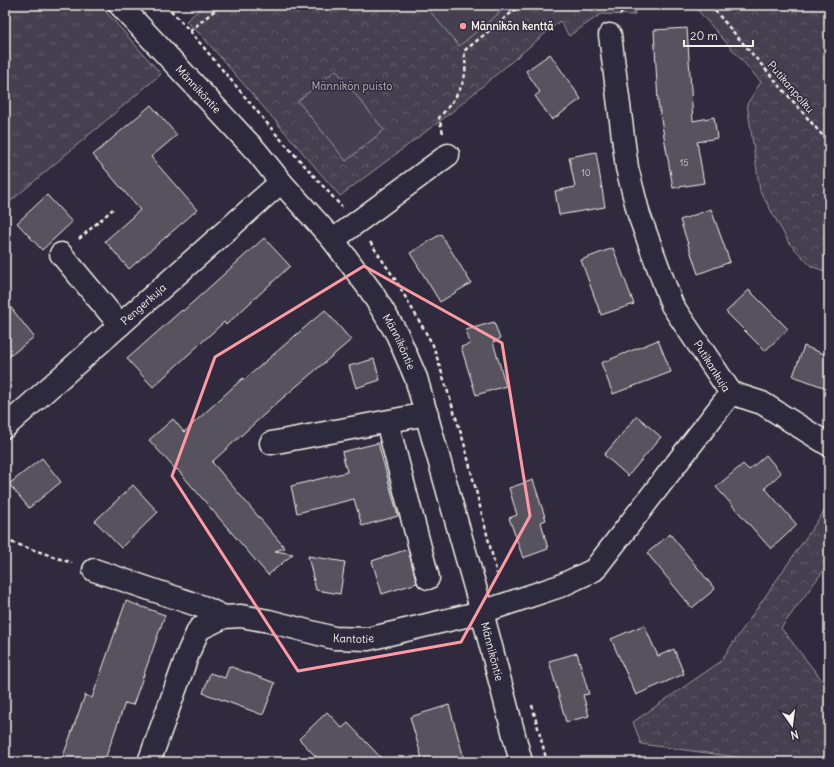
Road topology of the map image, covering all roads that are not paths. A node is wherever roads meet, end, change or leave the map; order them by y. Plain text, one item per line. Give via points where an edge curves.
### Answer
1 (120, 5) edge
2 (610, 35) dead end
3 (448, 155) road end
4 (282, 182) junction
5 (333, 240) junction
6 (61, 254) road end
7 (120, 325) junction
8 (731, 393) junction
9 (427, 414) junction
10 (387, 422) junction
11 (5, 427) edge
12 (271, 443) dead end
13 (829, 445) edge
14 (94, 570) road end
15 (428, 578) dead end
16 (482, 612) junction
17 (224, 617) junction
18 (149, 762) edge
19 (521, 762) edge

1 - 4 street, Männiköntie
2 - 8 street, Putikankuja via 627,168 639,215 672,306
3 - 5 street
4 - 5 street, Männiköntie
4 - 7 street, Pengerkuja
5 - 9 street, Männiköntie via 371,291 397,334 416,378
6 - 7 street
7 - 11 street, Pengerkuja
8 - 13 street via 762,403
8 - 16 street, Putikankuja via 594,570 560,586
9 - 10 street
9 - 16 street, Männiköntie
10 - 12 street
10 - 15 street
14 - 17 street, Kantotie via 203,607
16 - 17 street, Kantotie via 368,639 334,638 269,621 241,616
16 - 19 street, Männiköntie
17 - 18 street, Kantotie via 199,629

